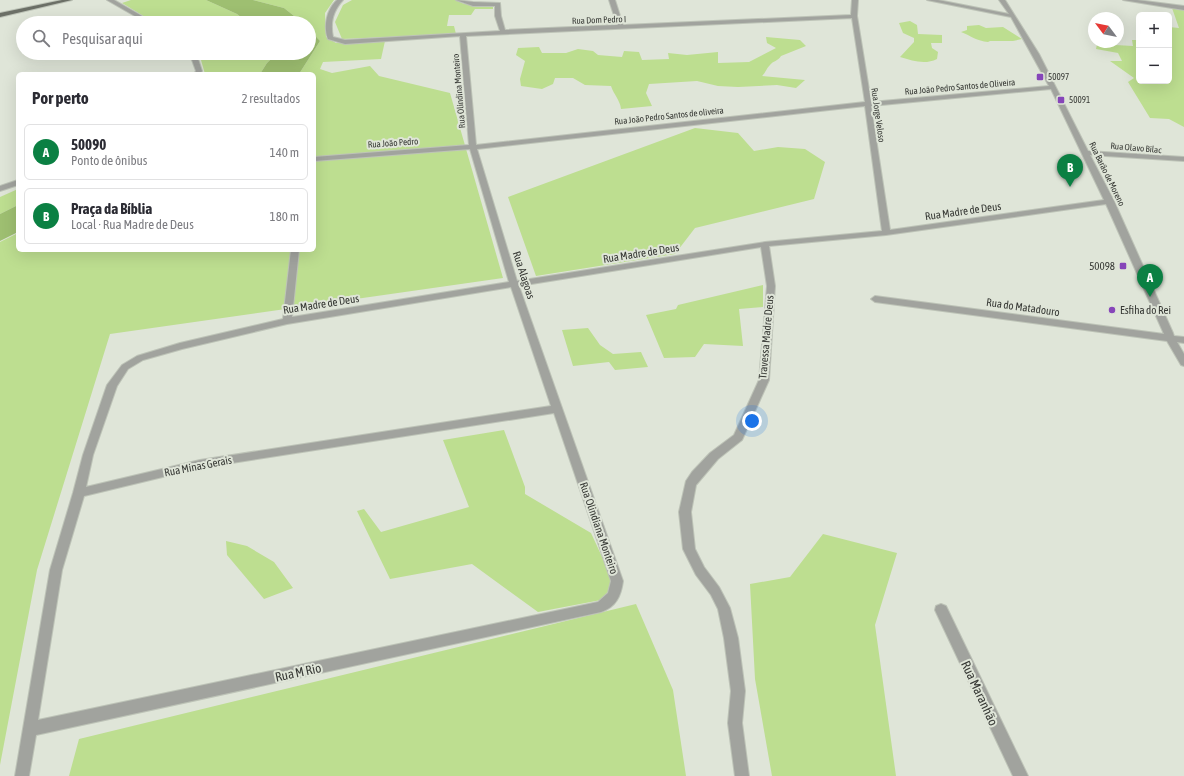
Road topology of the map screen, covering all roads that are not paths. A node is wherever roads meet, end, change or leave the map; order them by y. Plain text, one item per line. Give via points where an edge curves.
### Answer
1 (69, 0) edge
2 (110, 0) edge
3 (340, 0) edge
4 (459, 0) edge
5 (612, 0) edge
6 (855, 0) edge
7 (930, 0) edge
8 (974, 0) edge
9 (1002, 0) edge
10 (1126, 0) edge
11 (1184, 8) edge
12 (980, 10) junction
13 (0, 15) edge
14 (139, 16) edge
15 (854, 16) junction
16 (1013, 16) junction
17 (621, 28) junction
18 (503, 32) junction
19 (463, 34) junction
20 (195, 60) edge
21 (198, 72) edge
22 (1053, 87) junction
23 (868, 104) junction
24 (473, 147) junction
25 (1086, 153) junction
26 (316, 159) edge
27 (1184, 159) edge
28 (16, 183) edge
29 (0, 189) edge
30 (1110, 201) junction
31 (886, 232) junction
32 (765, 244) junction
33 (295, 252) edge
34 (514, 284) junction
35 (875, 299) dead end
36 (287, 321) junction
37 (1169, 337) junction
38 (1184, 340) edge
39 (1184, 363) edge
40 (558, 409) junction
41 (79, 493) junction
42 (941, 610) dead end
43 (565, 614) joint
44 (30, 729) junction
45 (22, 776) edge
46 (742, 776) edge
47 (1021, 776) edge

1 - 13 main road
2 - 14 street
3 - 19 street, Rua Dom Pedro I via 333,7 328,30 330,38 345,42
4 - 18 street via 473,4 498,4 498,16
5 - 17 street
6 - 15 street, Rua Jorge Veloso
7 - 12 street
8 - 12 street
9 - 16 street, Rua Barão de Moreno
10 - 11 street
12 - 16 street
15 - 17 street, Rua Dom Pedro I
15 - 23 street, Rua Jorge Veloso
16 - 22 street, Rua Barão de Moreno
17 - 18 street, Rua Dom Pedro I
18 - 19 street, Rua Dom Pedro I
19 - 24 street, Rua Olindina Monteiro
20 - 21 street
22 - 23 street, Rua João Pedro Santos de Oliveira
22 - 25 street, Rua Barão de Moreno
23 - 24 street, Rua João Pedro Santos de oliveira
23 - 31 street, Rua Jorge Veloso
24 - 26 street, Rua João Pedro
24 - 34 street, Rua Alagoas
25 - 27 street, Rua Olavo Bilac
25 - 30 street, Rua Barão de Moreno
28 - 29 street
30 - 31 street, Rua Madre de Deus
30 - 37 street, Rua Barão de Moreno
31 - 32 street, Rua Madre de Deus
32 - 34 street, Rua Madre de Deus
32 - 46 street, Travessa Madre Deus via 771,286 764,380 738,436 714,456 690,484 685,512 689,549 724,608 731,638 738,691 735,723
33 - 36 street
34 - 36 street, Rua Madre de Deus
34 - 40 street, Rua Alagoas
35 - 37 street, Rua do Matadouro
36 - 41 street, Rua Madre de Deus via 180,346 140,358 125,367 112,385 88,455
37 - 38 street, Rua do Matadouro
37 - 39 street, Rua Barão de Moreno
40 - 41 street, Rua Minas Gerais via 200,464
40 - 43 street, Rua Olindiana Monteiro via 617,581 616,594 601,607
41 - 44 street via 56,570
42 - 47 street, Rua Maranhão
43 - 44 street, Rua M Rio
44 - 45 street

